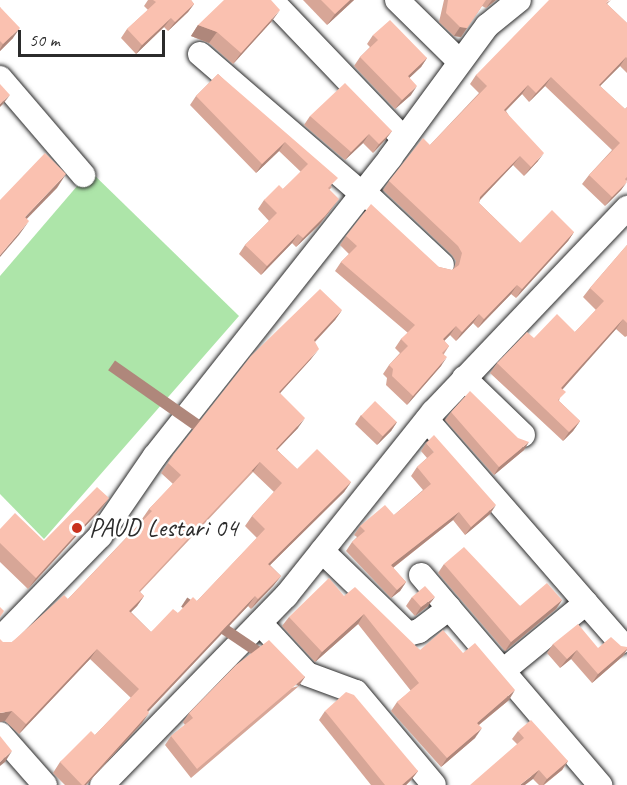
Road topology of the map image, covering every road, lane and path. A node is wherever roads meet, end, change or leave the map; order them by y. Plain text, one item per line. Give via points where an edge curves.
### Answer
1 (271, 0) edge
2 (397, 0) edge
3 (518, 0) edge
4 (200, 54) dead end
5 (460, 62) junction
6 (0, 78) edge
7 (404, 139) junction
8 (83, 175) dead end
9 (362, 192) junction
10 (627, 207) edge
11 (442, 265) edge
12 (464, 378) junction
13 (427, 420) junction
14 (523, 435) dead end
15 (322, 551) junction
16 (421, 575) dead end
17 (586, 603) junction
18 (449, 608) junction
19 (260, 623) junction
20 (0, 639) edge
21 (620, 642) edge
22 (503, 671) junction
23 (0, 734) edge
24 (45, 785) edge
25 (102, 785) edge
26 (434, 785) edge
27 (600, 785) edge

1 - 7 street
2 - 5 street
3 - 5 street via 487,26
4 - 9 street
5 - 7 street
6 - 8 street
7 - 9 street
9 - 11 street
9 - 20 street via 156,456 100,536
10 - 12 street
12 - 13 street
12 - 14 street
13 - 15 street
13 - 17 street
15 - 18 street via 408,634 416,633
15 - 19 street
16 - 18 street
17 - 21 street
17 - 22 street
18 - 22 street
19 - 25 street
19 - 26 street via 307,674 356,692
22 - 27 street
23 - 24 street

